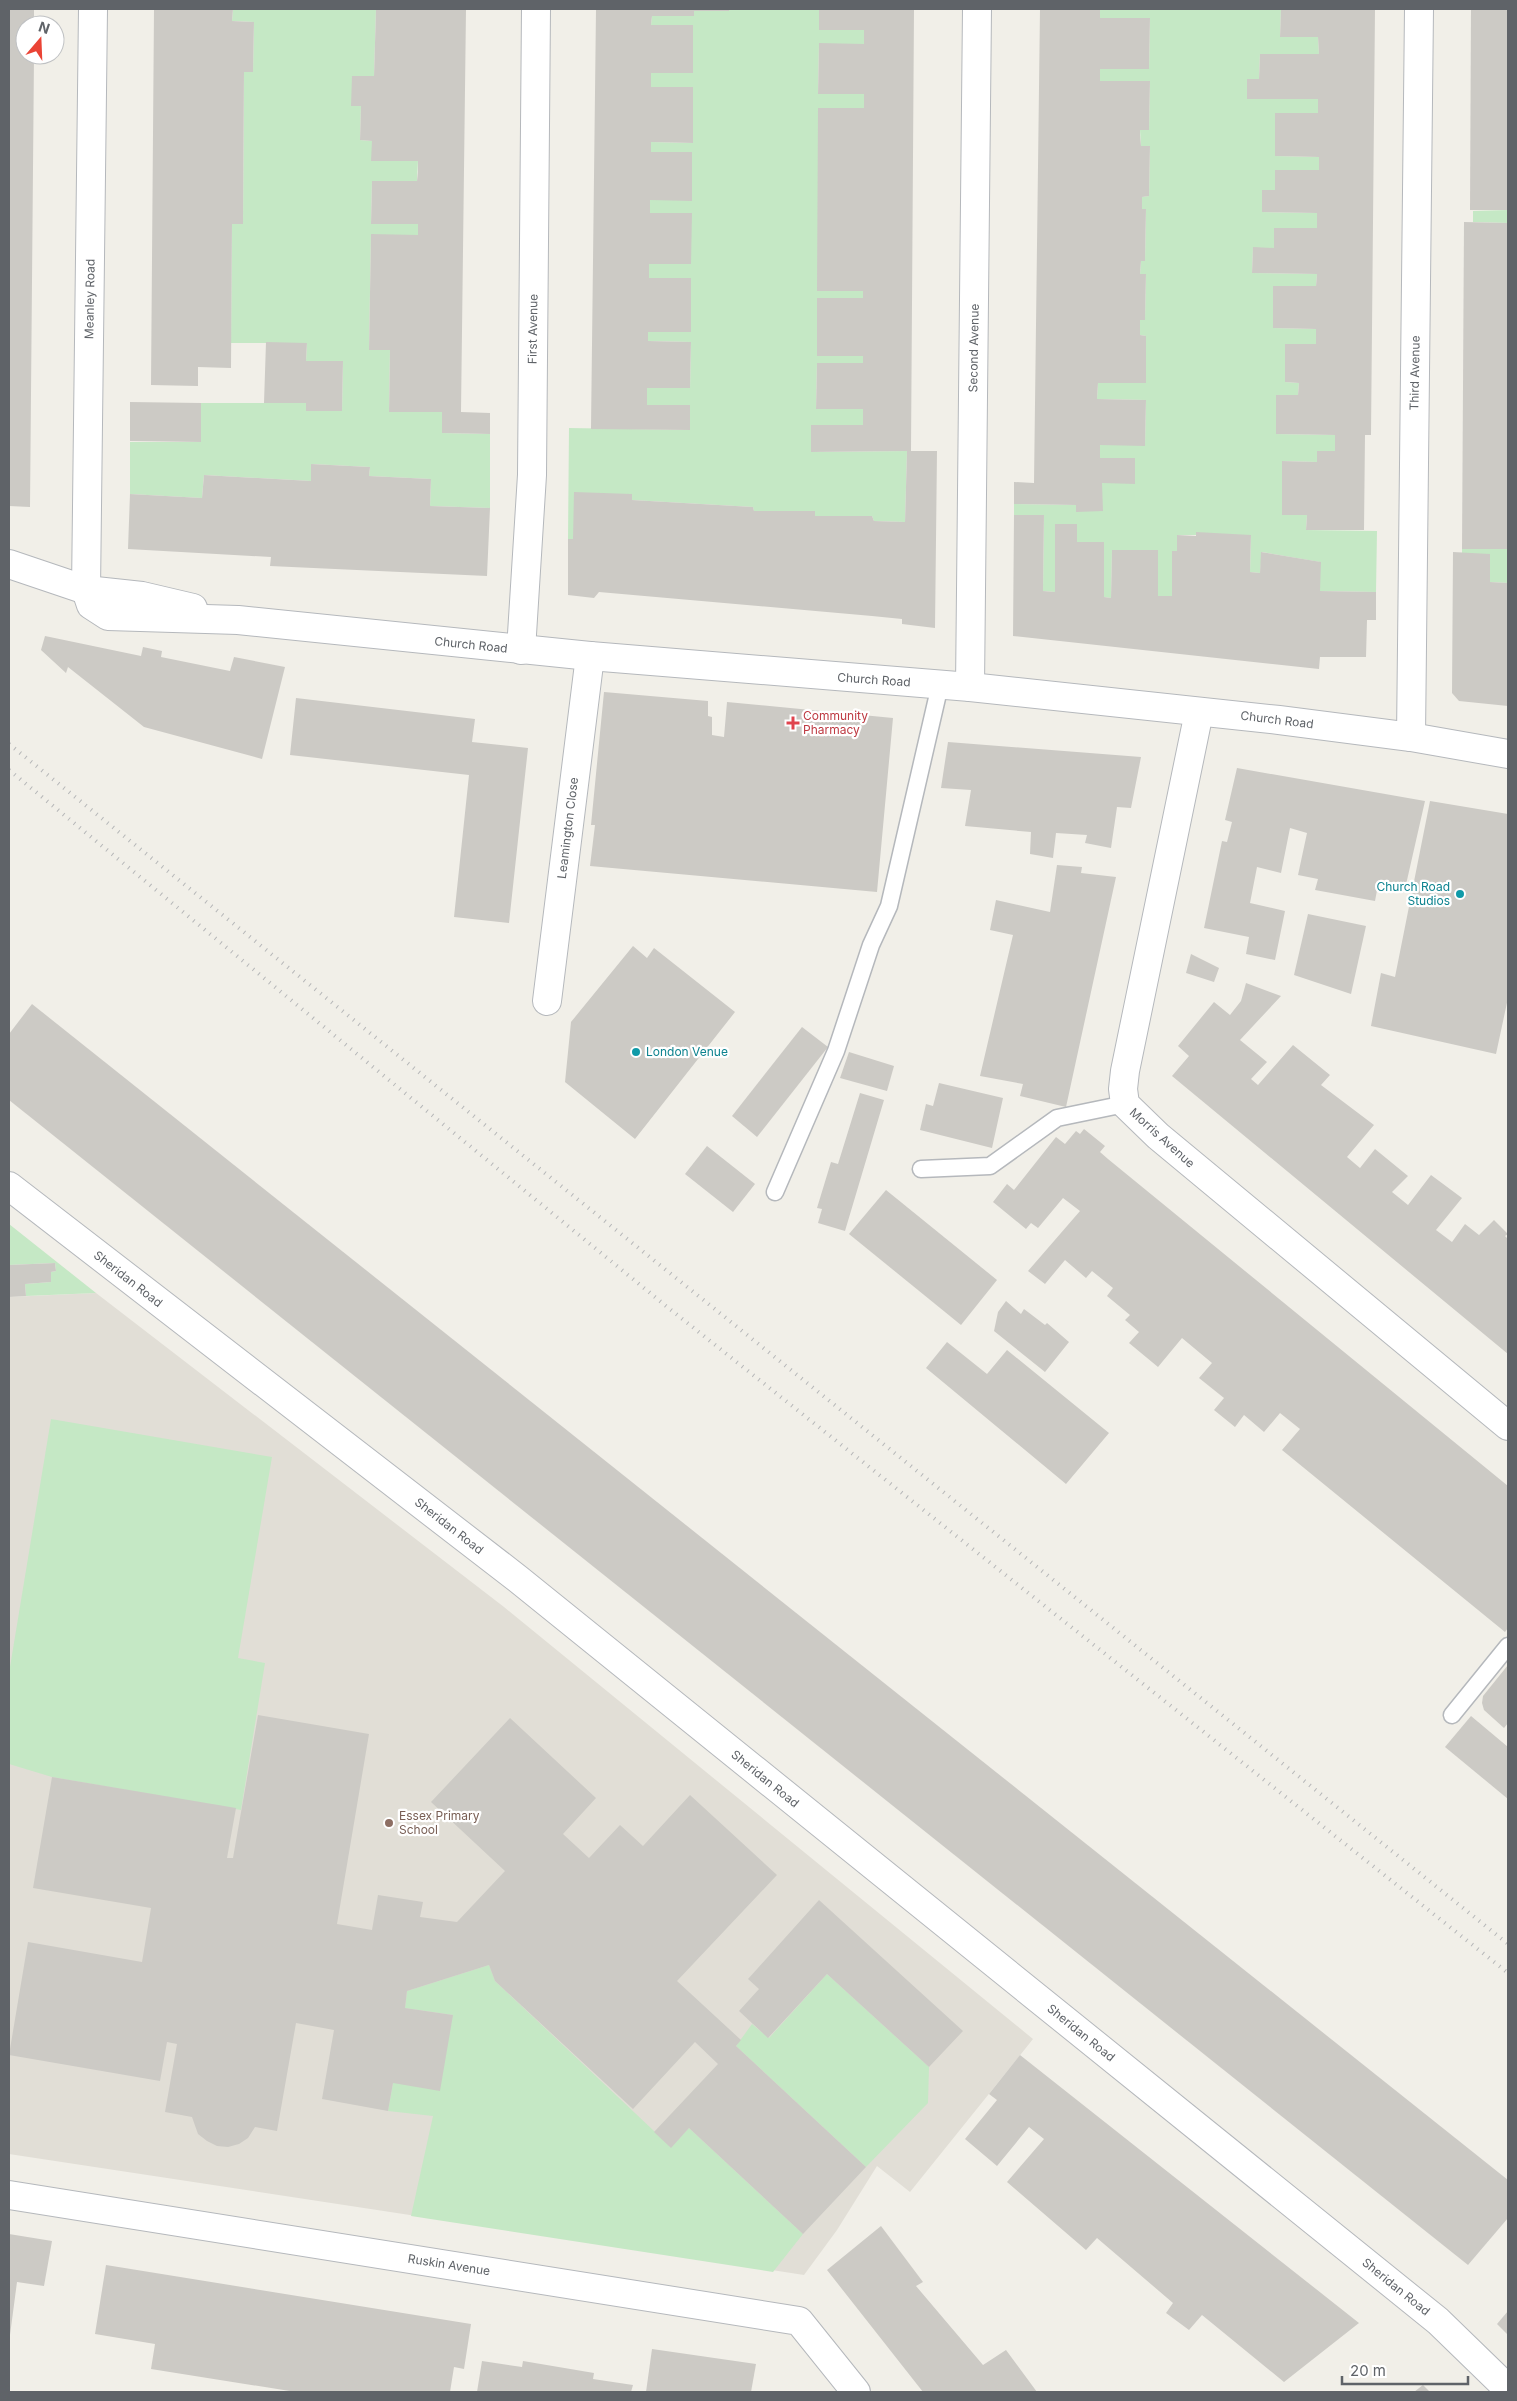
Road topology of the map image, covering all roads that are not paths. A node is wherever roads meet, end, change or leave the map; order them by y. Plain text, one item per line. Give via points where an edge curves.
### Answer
1 (93, 9) edge
2 (536, 9) edge
3 (978, 9) edge
4 (1419, 9) edge
5 (9, 564) edge
6 (86, 590) junction
7 (521, 650) junction
8 (590, 656) junction
9 (940, 685) junction
10 (970, 687) junction
11 (1200, 712) junction
12 (1411, 737) junction
13 (1508, 754) edge
14 (547, 1000) dead end
15 (1125, 1104) junction
16 (921, 1169) dead end
17 (9, 1186) edge
18 (775, 1192) dead end
19 (1508, 1426) edge
20 (1508, 1646) edge
21 (1452, 1715) dead end
22 (9, 2195) edge
23 (1508, 2389) edge
24 (856, 2392) edge

1 - 6 street, Meanley Road
2 - 7 street, First Avenue via 532,475
3 - 10 street, Second Avenue
4 - 12 street, Third Avenue
5 - 6 street, Church Road
6 - 7 street, Church Road via 142,596 238,620
7 - 8 street, Church Road
8 - 9 street, Church Road
8 - 14 street, Leamington Close
9 - 10 street, Church Road
9 - 18 lane via 889,906 871,945 836,1051
10 - 11 street, Church Road
11 - 12 street, Church Road
11 - 15 street, Morris Avenue via 1125,1071
12 - 13 street, Church Road
15 - 16 lane via 1057,1118 990,1166
15 - 19 street, Morris Avenue via 1158,1136
17 - 23 street, Sheridan Road via 525,1585 1430,2315
20 - 21 lane
22 - 24 street, Ruskin Avenue via 799,2321

